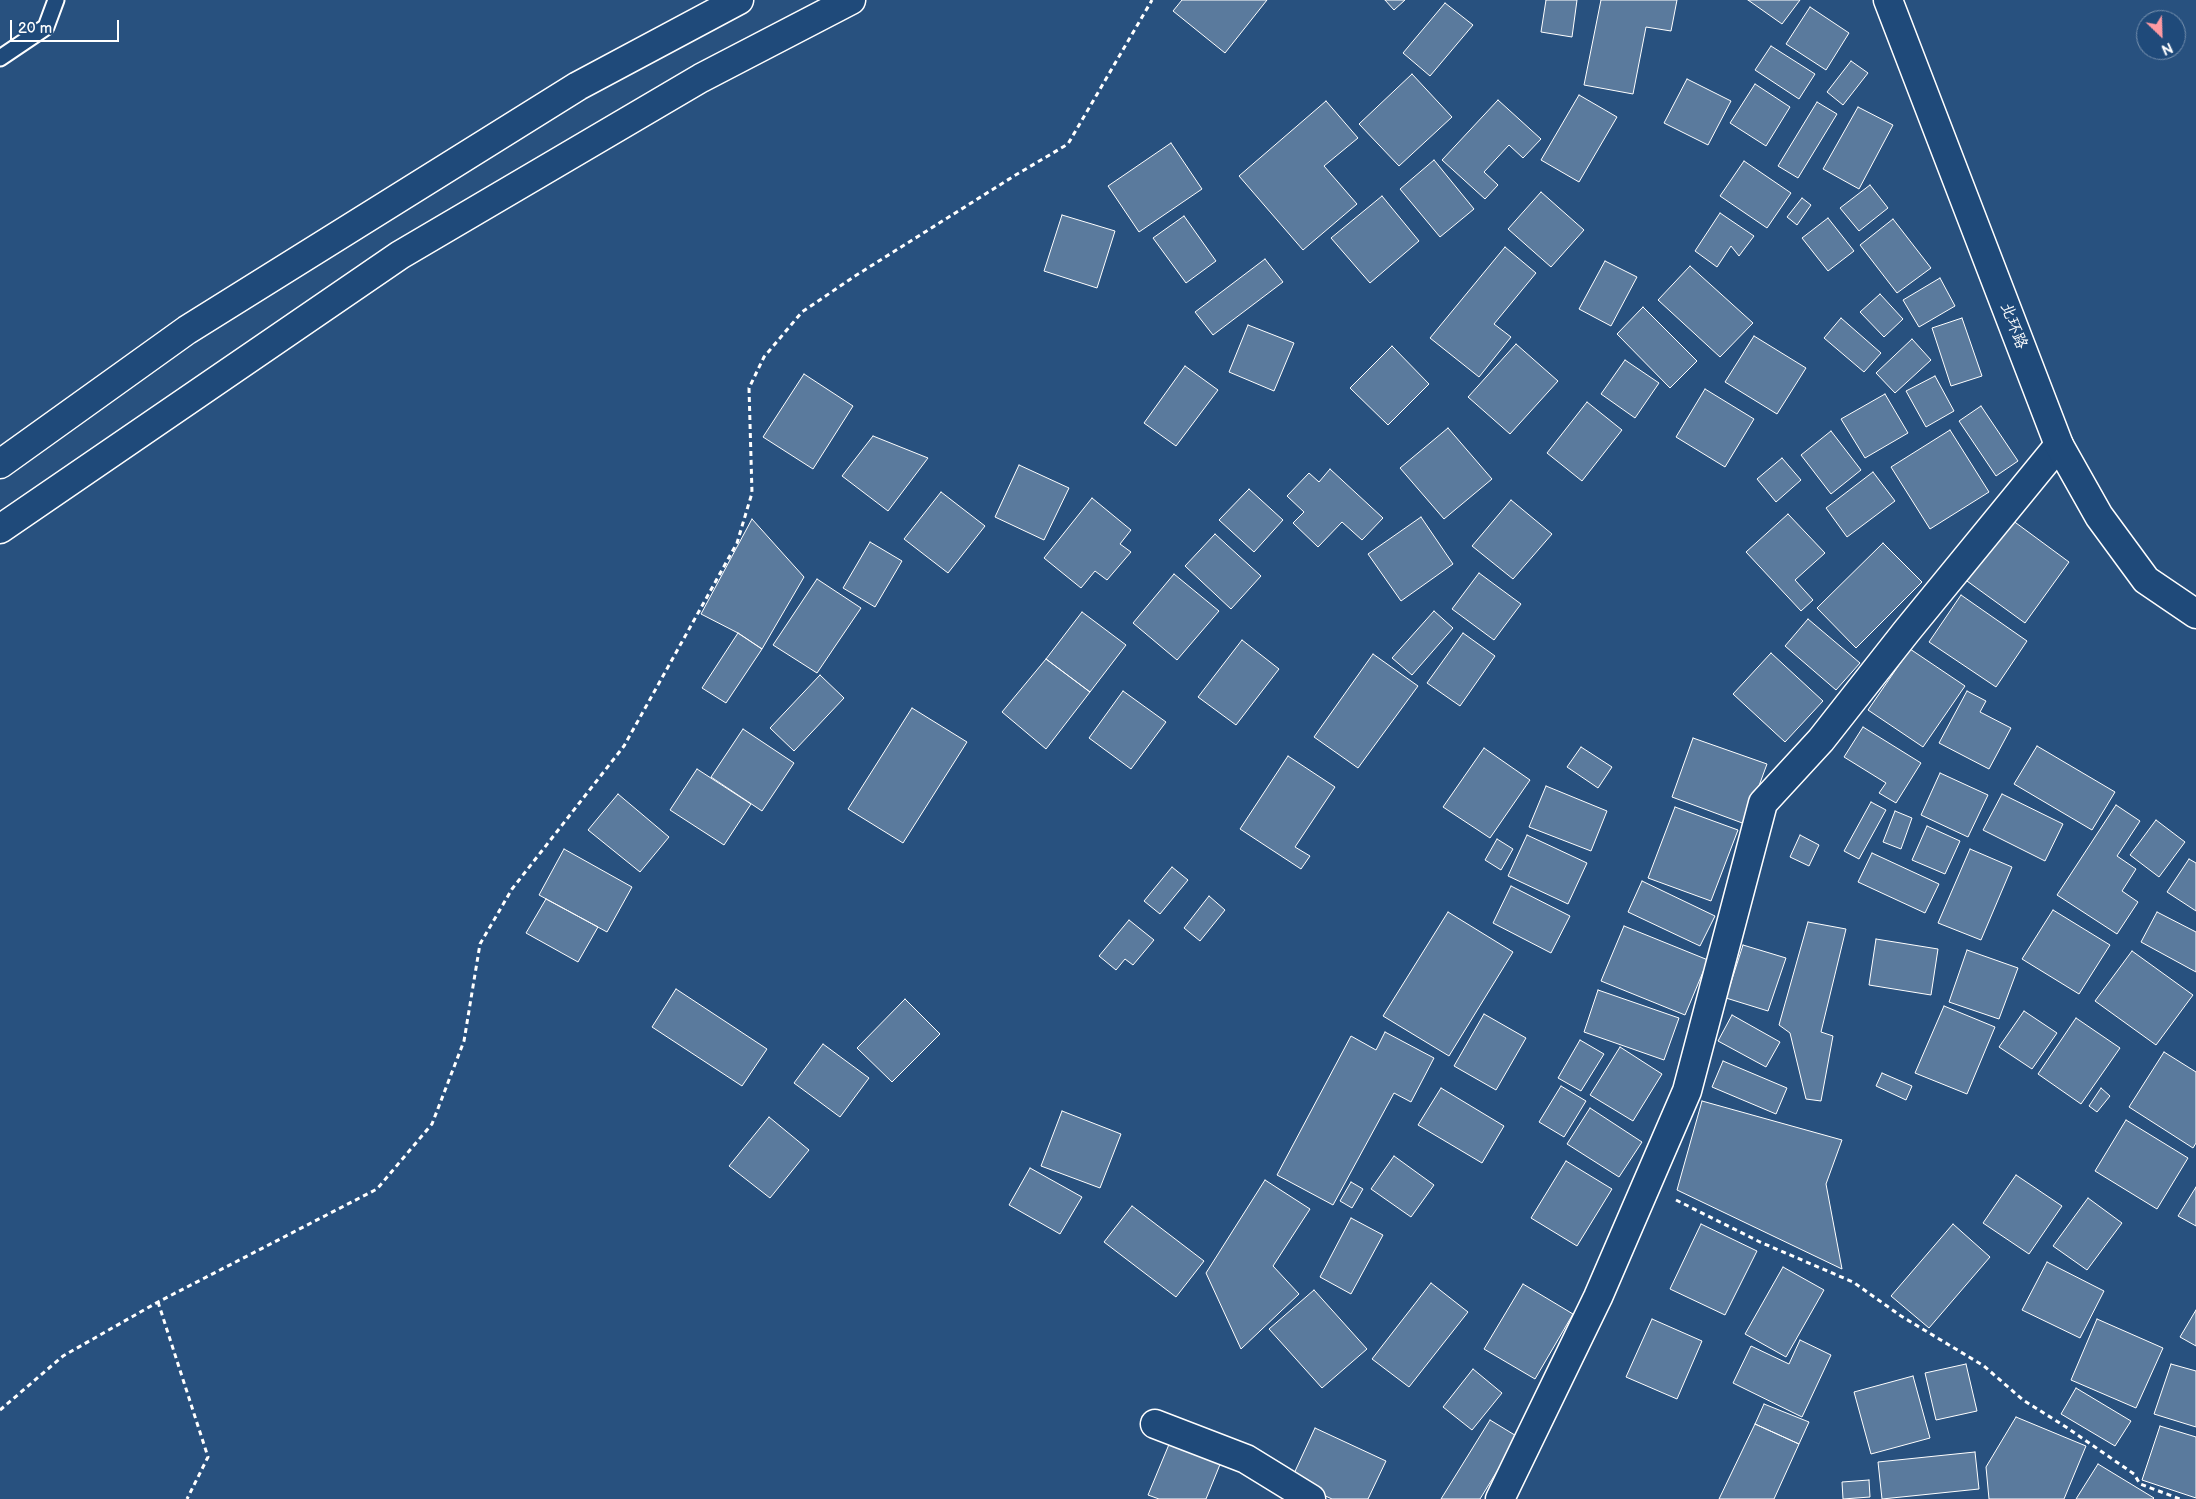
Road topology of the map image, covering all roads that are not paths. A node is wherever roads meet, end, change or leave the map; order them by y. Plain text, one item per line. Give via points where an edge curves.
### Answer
1 (56, 0) edge
2 (739, 0) edge
3 (851, 0) edge
4 (1888, 0) edge
5 (0, 58) edge
6 (2059, 445) junction
7 (0, 464) edge
8 (0, 530) edge
9 (2196, 614) edge
10 (1155, 1424) dead end
11 (1310, 1499) edge
12 (1500, 1499) edge

1 - 5 lane via 46,27
2 - 7 main road via 578,86 195,325
3 - 8 main road via 701,78 400,255
4 - 6 main road, 北环路
6 - 9 main road, 北环路 via 2099,516 2146,580
6 - 12 main road via 1822,740 1763,803 1687,1091 1598,1297
10 - 11 main road via 1246,1459

